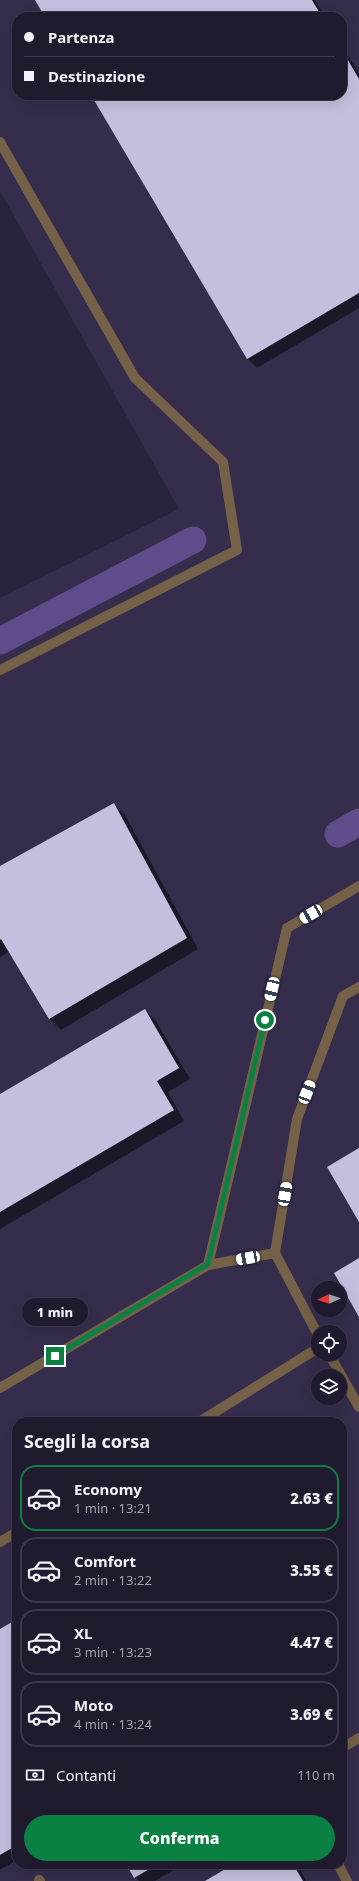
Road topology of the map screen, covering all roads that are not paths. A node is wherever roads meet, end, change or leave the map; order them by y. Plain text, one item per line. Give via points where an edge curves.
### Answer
1 (0, 142) edge
2 (0, 670) edge
3 (359, 886) edge
4 (359, 987) edge
5 (275, 1253) junction
6 (208, 1264) junction
7 (313, 1325) edge
8 (311, 1352) edge
9 (333, 1361) edge
10 (0, 1388) edge
11 (359, 1407) edge
12 (207, 1417) edge
13 (12, 1535) edge
14 (0, 1542) edge
15 (359, 1738) edge
16 (347, 1745) edge
17 (341, 1869) edge
18 (347, 1881) edge

1 - 2 street via 135,378 223,462 237,550
3 - 6 street via 287,928
4 - 5 street via 343,996 297,1119
5 - 6 street
5 - 7 street
6 - 10 street
8 - 12 street
9 - 11 street
13 - 14 street
15 - 16 street
17 - 18 street

